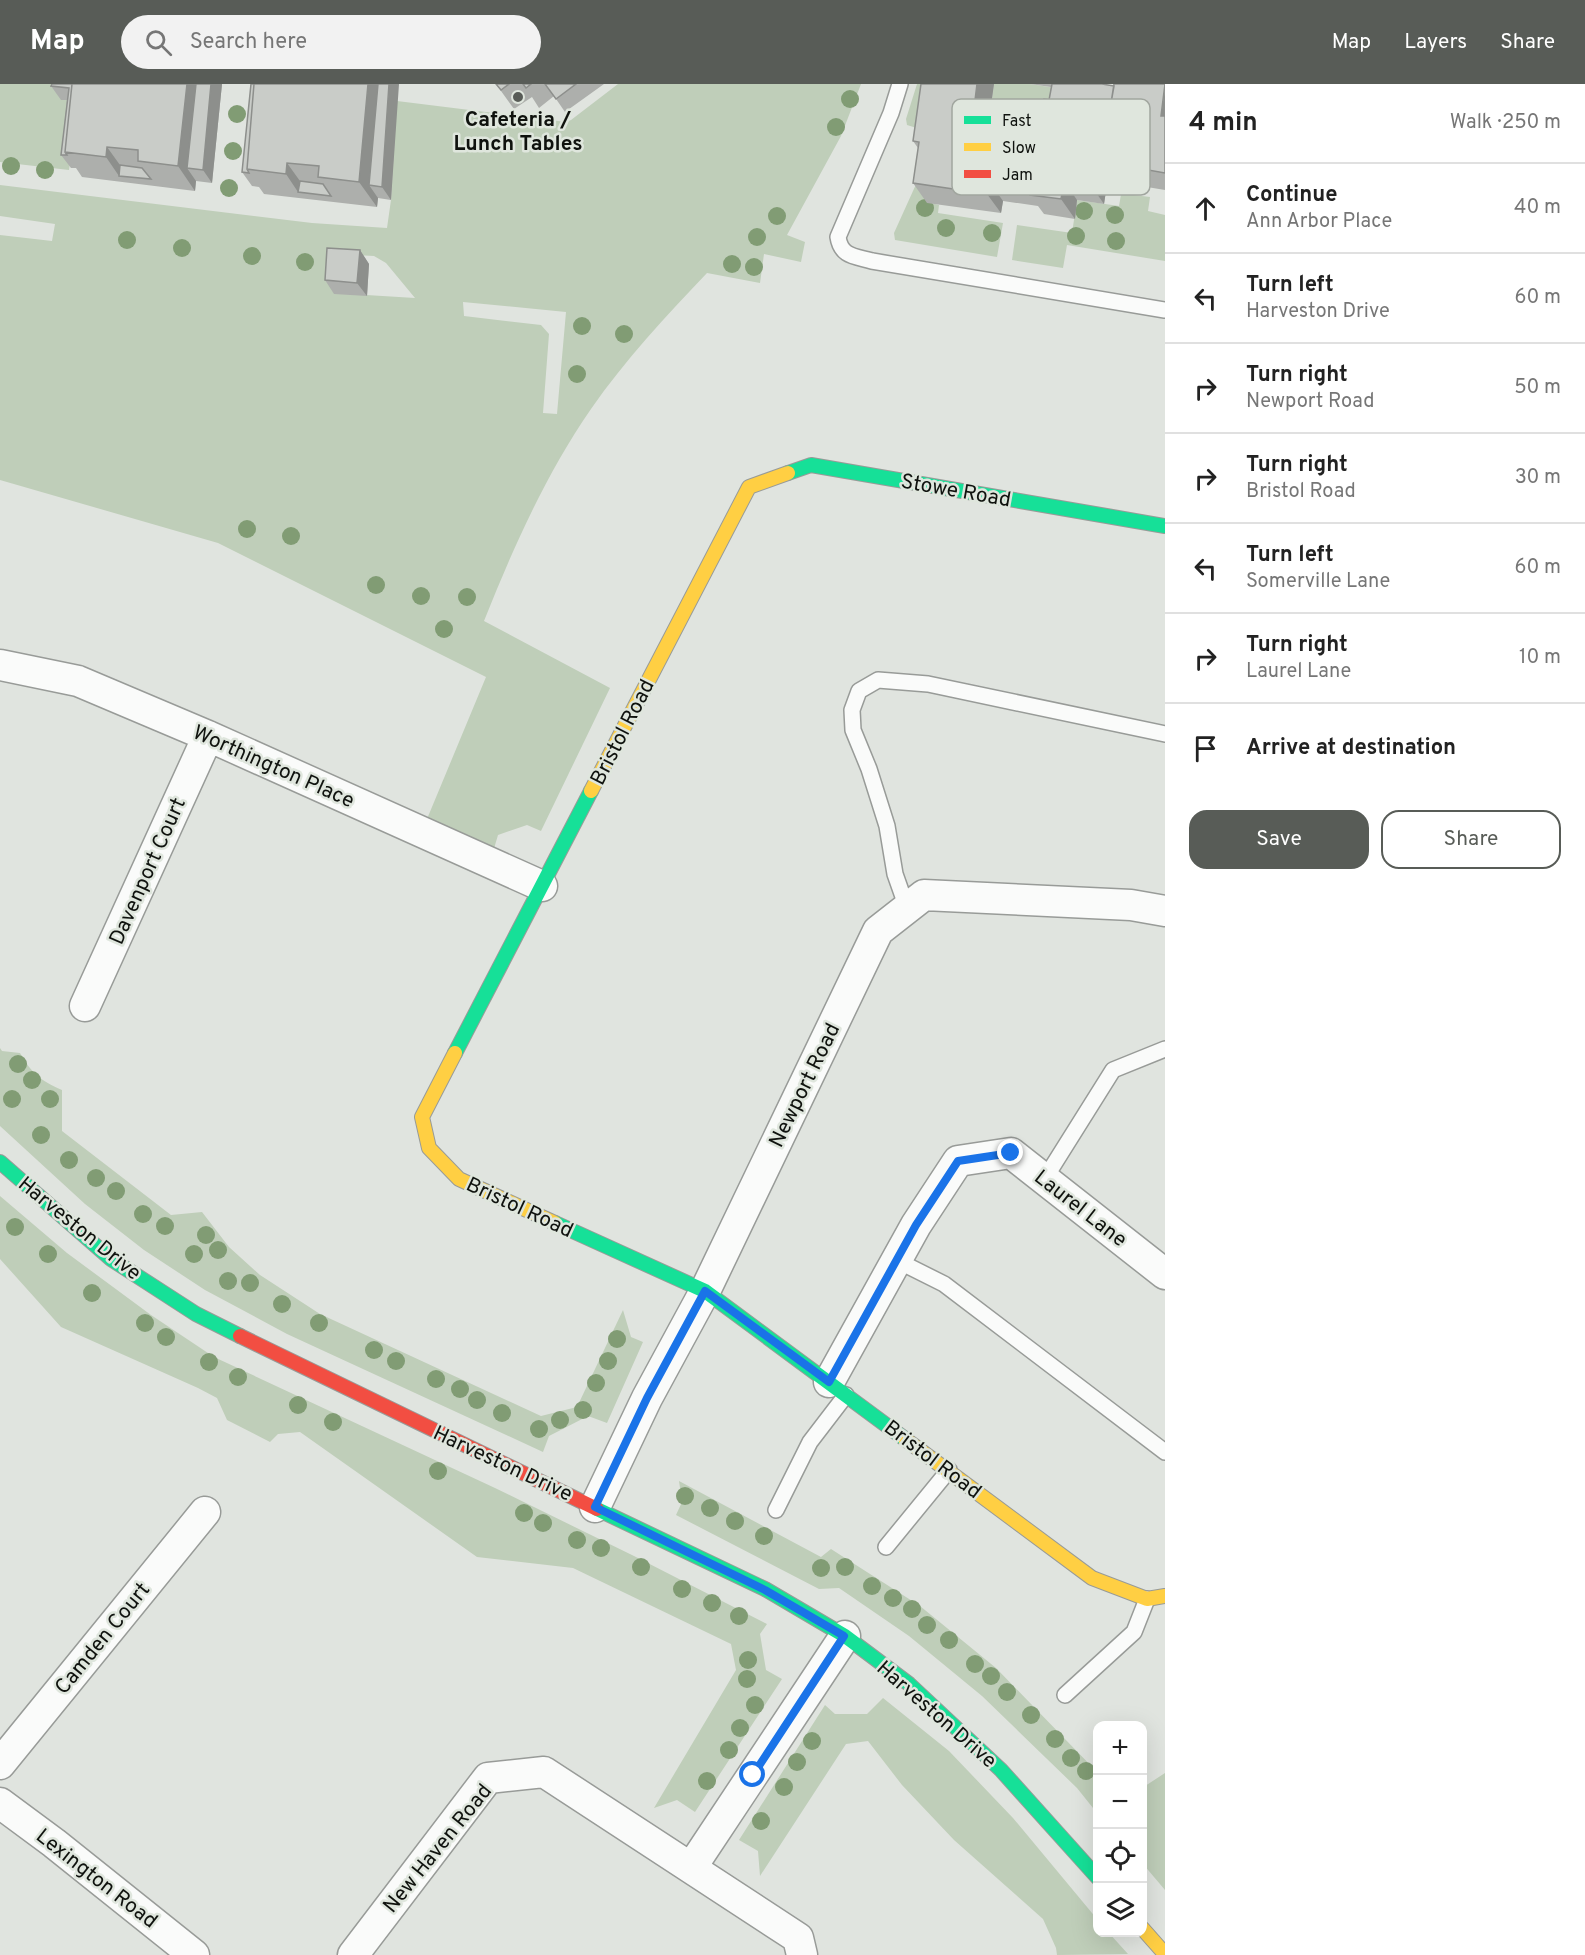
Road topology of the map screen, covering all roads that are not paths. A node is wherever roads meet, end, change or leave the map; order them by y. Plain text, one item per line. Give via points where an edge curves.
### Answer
1 (900, 84) edge
2 (1165, 310) edge
3 (749, 487) joint
4 (1165, 526) edge
5 (0, 665) edge
6 (1165, 734) edge
7 (208, 736) junction
8 (542, 886) junction
9 (907, 908) junction
10 (1165, 911) edge
11 (85, 1006) dead end
12 (1165, 1049) edge
13 (0, 1162) edge
14 (1044, 1180) junction
15 (896, 1260) junction
16 (1165, 1274) edge
17 (705, 1291) junction
18 (837, 1389) junction
19 (1165, 1452) edge
20 (949, 1470) junction
21 (595, 1507) junction
22 (776, 1510) dead end
23 (205, 1512) dead end
24 (886, 1547) dead end
25 (1165, 1596) edge
26 (1147, 1599) junction
27 (844, 1636) junction
28 (1065, 1695) dead end
29 (0, 1764) edge
30 (0, 1803) edge
31 (691, 1868) junction
32 (1093, 1872) edge
33 (1147, 1933) edge
34 (1165, 1954) edge
35 (194, 1955) edge
36 (353, 1955) edge
37 (802, 1955) edge

1 - 2 lane via 838,237 839,246 847,254
3 - 4 street, Stowe Road via 811,465
3 - 8 street, Bristol Road
5 - 7 street, Worthington Place via 78,681
6 - 9 lane via 928,684 878,680 859,691 852,710 853,730 887,826 895,874
7 - 8 street, Worthington Place
7 - 11 street, Davenport Court
8 - 17 street, Bristol Road via 422,1117 429,1148 459,1179
9 - 10 street, Newport Road via 924,895 1131,905
9 - 17 street, Newport Road via 878,931
12 - 14 lane via 1113,1070
13 - 21 street, Harveston Drive via 111,1259 196,1314
14 - 15 street, Laurel Lane via 1011,1153 958,1161
14 - 16 street, Laurel Lane
15 - 18 street
15 - 19 lane via 944,1284
17 - 18 street, Bristol Road
17 - 21 street, Newport Road via 647,1398
18 - 20 street, Bristol Road
18 - 22 lane
20 - 24 lane
20 - 26 street, Bristol Road via 1092,1578
21 - 27 street, Harveston Drive via 765,1590
23 - 29 street, Camden Court
25 - 26 street
26 - 28 lane via 1134,1632
27 - 31 street
27 - 32 street, Harveston Drive via 909,1684 1001,1770
30 - 35 street, Lexington Road
31 - 36 street, New Haven Road via 544,1772 488,1778
31 - 37 street, New Haven Road via 798,1938
33 - 34 street

